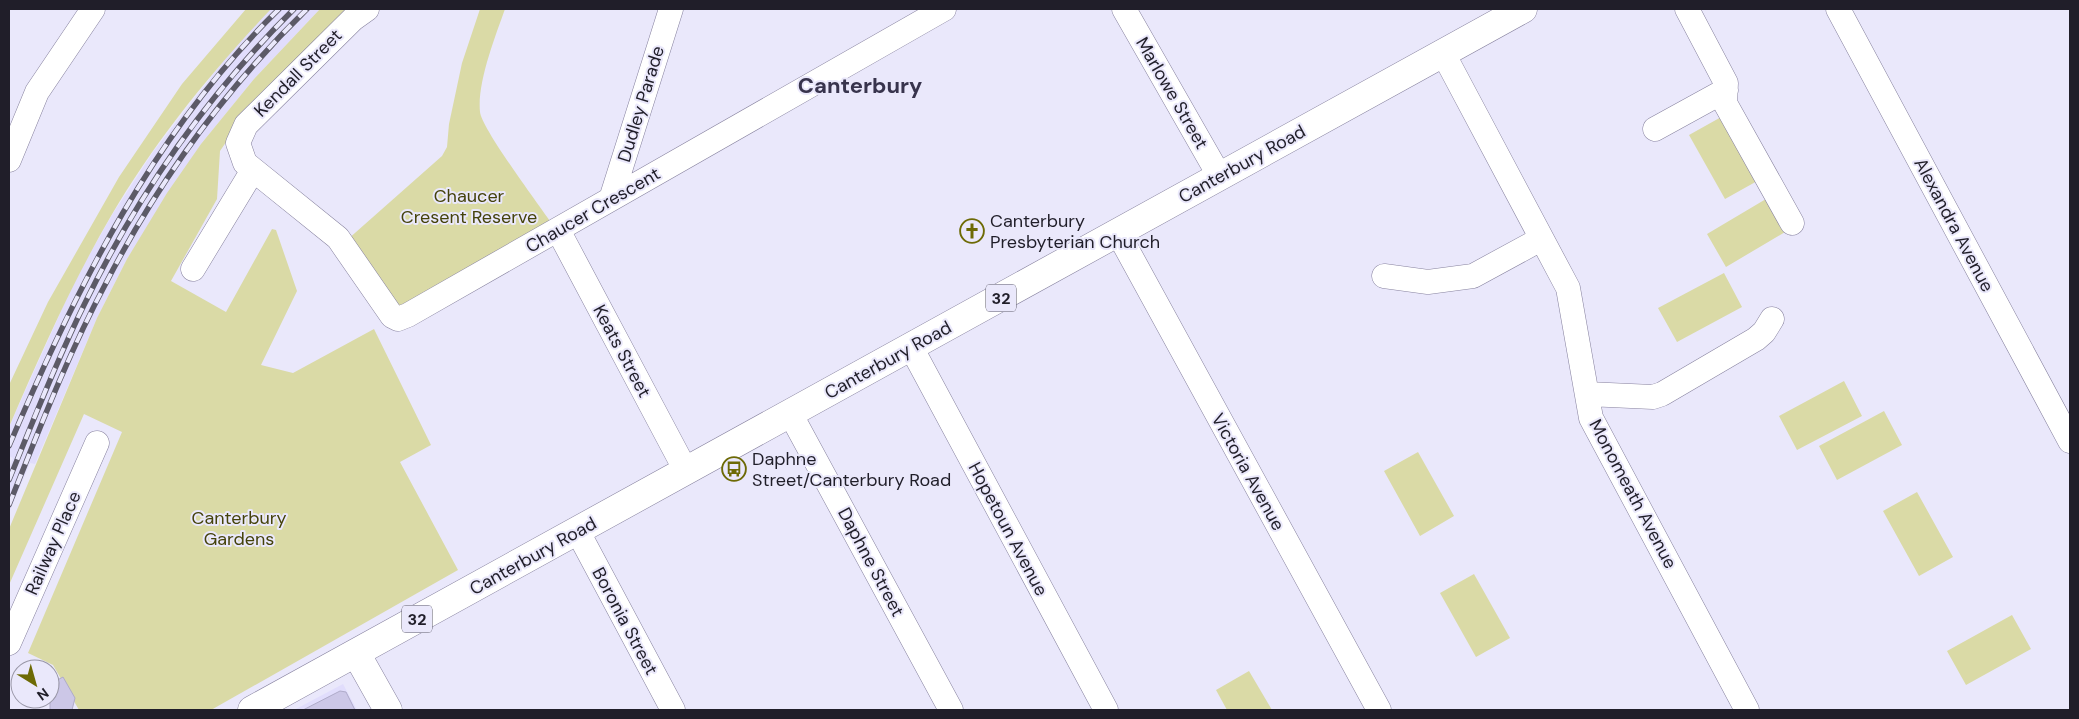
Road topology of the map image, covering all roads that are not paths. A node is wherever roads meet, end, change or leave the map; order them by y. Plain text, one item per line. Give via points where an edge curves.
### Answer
1 (93, 9) edge
2 (367, 9) edge
3 (671, 9) edge
4 (944, 9) edge
5 (1124, 9) edge
6 (1522, 9) edge
7 (1688, 9) edge
8 (1838, 9) edge
9 (1443, 53) junction
10 (1726, 90) junction
11 (16, 118) edge
12 (1655, 129) dead end
13 (238, 143) joint
14 (9, 160) edge
15 (253, 170) junction
16 (1220, 177) junction
17 (611, 199) junction
18 (1792, 223) dead end
19 (558, 230) junction
20 (1118, 234) junction
21 (1541, 239) junction
22 (193, 269) dead end
23 (1384, 276) dead end
24 (1772, 319) dead end
25 (911, 347) junction
26 (1587, 394) junction
27 (790, 413) junction
28 (2070, 441) edge
29 (97, 443) dead end
30 (686, 471) junction
31 (578, 532) junction
32 (9, 643) edge
33 (356, 653) junction
34 (252, 710) edge
35 (388, 710) edge
36 (673, 710) edge
37 (951, 710) edge
38 (1106, 710) edge
39 (1379, 710) edge
40 (1747, 710) edge

1 - 11 street
2 - 13 street, Kendall Street via 353,18 246,125
3 - 17 street, Dudley Parade
4 - 17 street, Chaucer Crescent
5 - 16 street, Marlowe Street
6 - 9 main road, Canterbury Road / 32
7 - 10 street via 1726,83
8 - 28 street, Alexandra Avenue
9 - 16 main road, Canterbury Road / 32
9 - 21 street, Monomeath Avenue
10 - 12 street
10 - 18 street via 1725,103
11 - 14 street
13 - 15 street, Chaucer Crescent via 245,163
15 - 19 street, Chaucer Crescent via 338,238 392,316 398,318
15 - 22 street
16 - 20 main road, Canterbury Road / 32
17 - 19 street, Chaucer Crescent
19 - 30 street, Keats Street
20 - 25 main road, Canterbury Road / 32
20 - 39 street, Victoria Avenue
21 - 23 street via 1473,276 1428,282
21 - 26 street, Monomeath Avenue via 1568,288
24 - 26 street via 1764,332 1748,344 1662,394 1641,397
25 - 27 main road, Canterbury Road / 32
25 - 38 street, Hopetoun Avenue
26 - 40 street, Monomeath Avenue via 1591,418
27 - 30 main road, Canterbury Road / 32
27 - 37 street, Daphne Street
29 - 32 street, Railway Place
30 - 31 main road, Canterbury Road / 32
31 - 33 main road, Canterbury Road / 32
31 - 36 street, Boronia Street
33 - 34 main road, Canterbury Road / 32
33 - 35 main road

